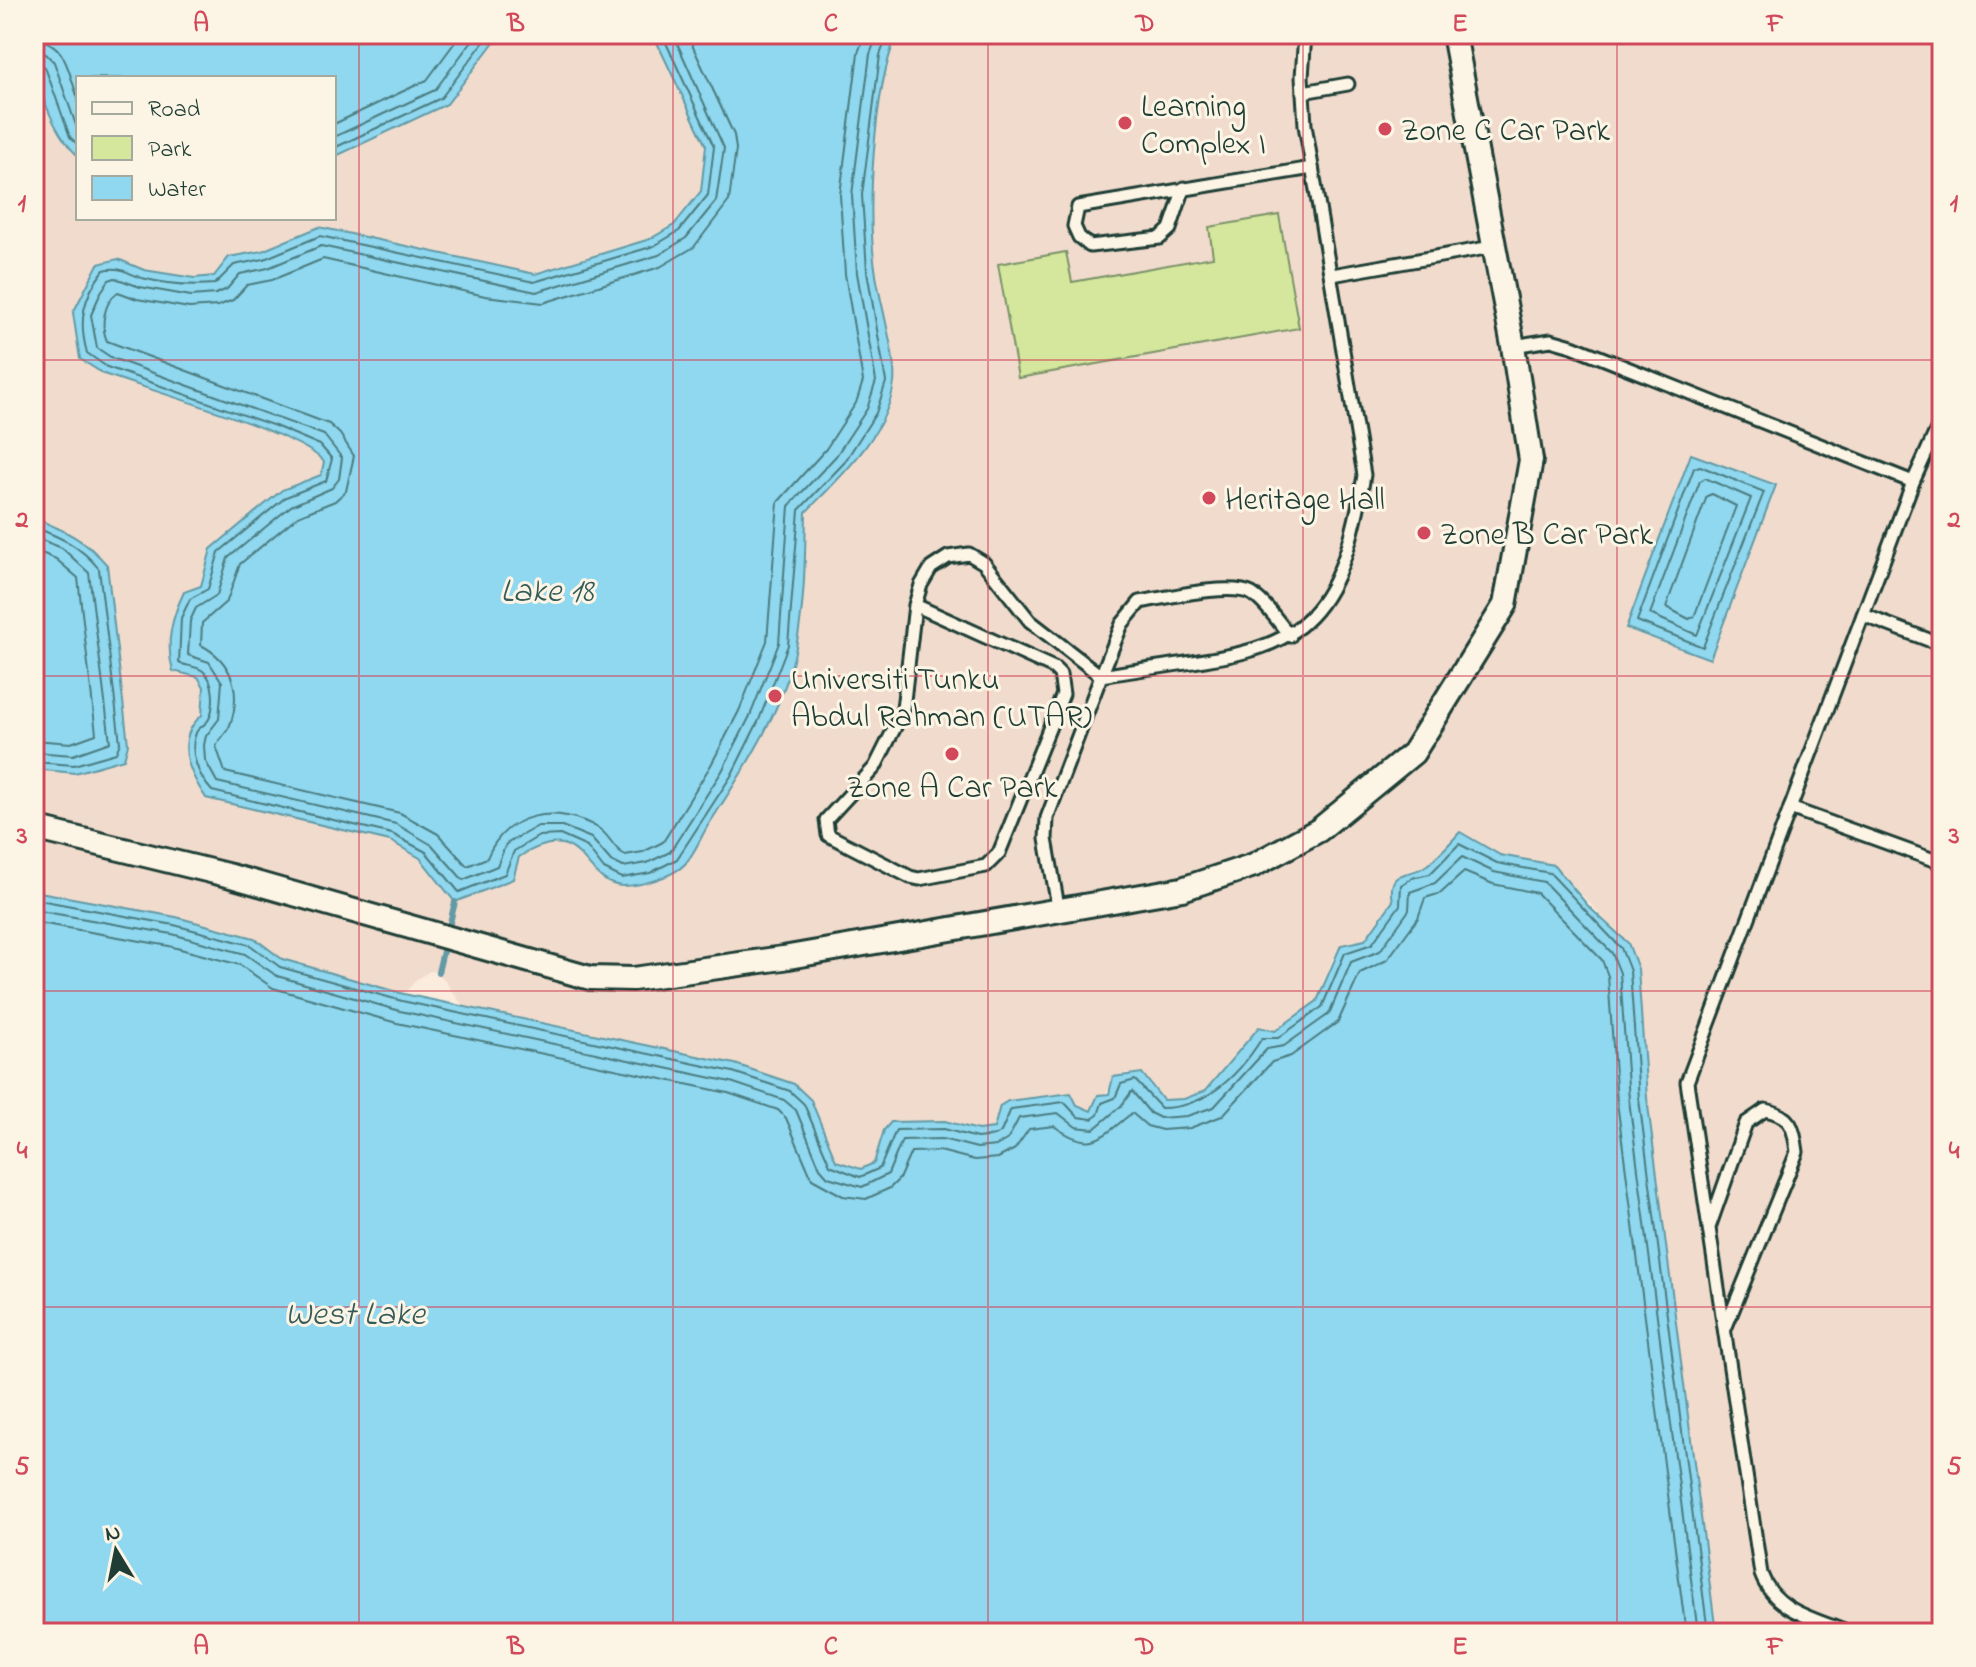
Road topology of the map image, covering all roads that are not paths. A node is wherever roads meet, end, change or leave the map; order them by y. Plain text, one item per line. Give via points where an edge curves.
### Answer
1 (1305, 34) edge
2 (1454, 34) edge
3 (1348, 84) dead end
4 (1303, 92) junction
5 (1312, 168) junction
6 (1184, 188) junction
7 (1492, 247) junction
8 (1332, 275) junction
9 (1513, 346) junction
10 (1942, 418) edge
11 (1913, 482) junction
12 (915, 605) junction
13 (1863, 615) junction
14 (1290, 636) junction
15 (1942, 645) edge
16 (1101, 676) junction
17 (1790, 808) junction
18 (34, 828) edge
19 (1942, 863) edge
20 (1059, 912) junction
21 (1709, 1229) junction
22 (1724, 1331) junction
23 (1849, 1633) edge

1 - 4 lane
2 - 7 street
3 - 4 lane
4 - 5 lane
5 - 6 lane
5 - 8 lane
6 - 6 lane via 1170,229 1160,238 1097,248 1076,231 1078,207
7 - 8 lane
7 - 9 street
8 - 14 lane via 1364,475 1342,570 1317,613
9 - 11 lane via 1551,340 1572,346
9 - 20 street via 1531,460 1505,605 1413,753 1319,830 1254,865 1182,889
10 - 11 lane
11 - 13 lane
12 - 12 lane via 903,709 875,767 826,820 826,828 828,835 919,879 986,866 999,853 1063,694 1054,668
12 - 16 lane via 931,568 948,557 969,554 984,563 1030,621
13 - 15 lane
13 - 17 lane
14 - 16 lane via 1263,649
14 - 16 lane via 1245,591 1140,602 1126,617
16 - 20 lane via 1047,818
17 - 19 lane
17 - 21 lane via 1687,1082
18 - 20 street via 231,876 590,978 633,979
21 - 22 lane
21 - 22 lane via 1746,1123 1765,1110 1782,1113 1794,1128 1797,1152
22 - 23 lane via 1761,1574 1769,1595

